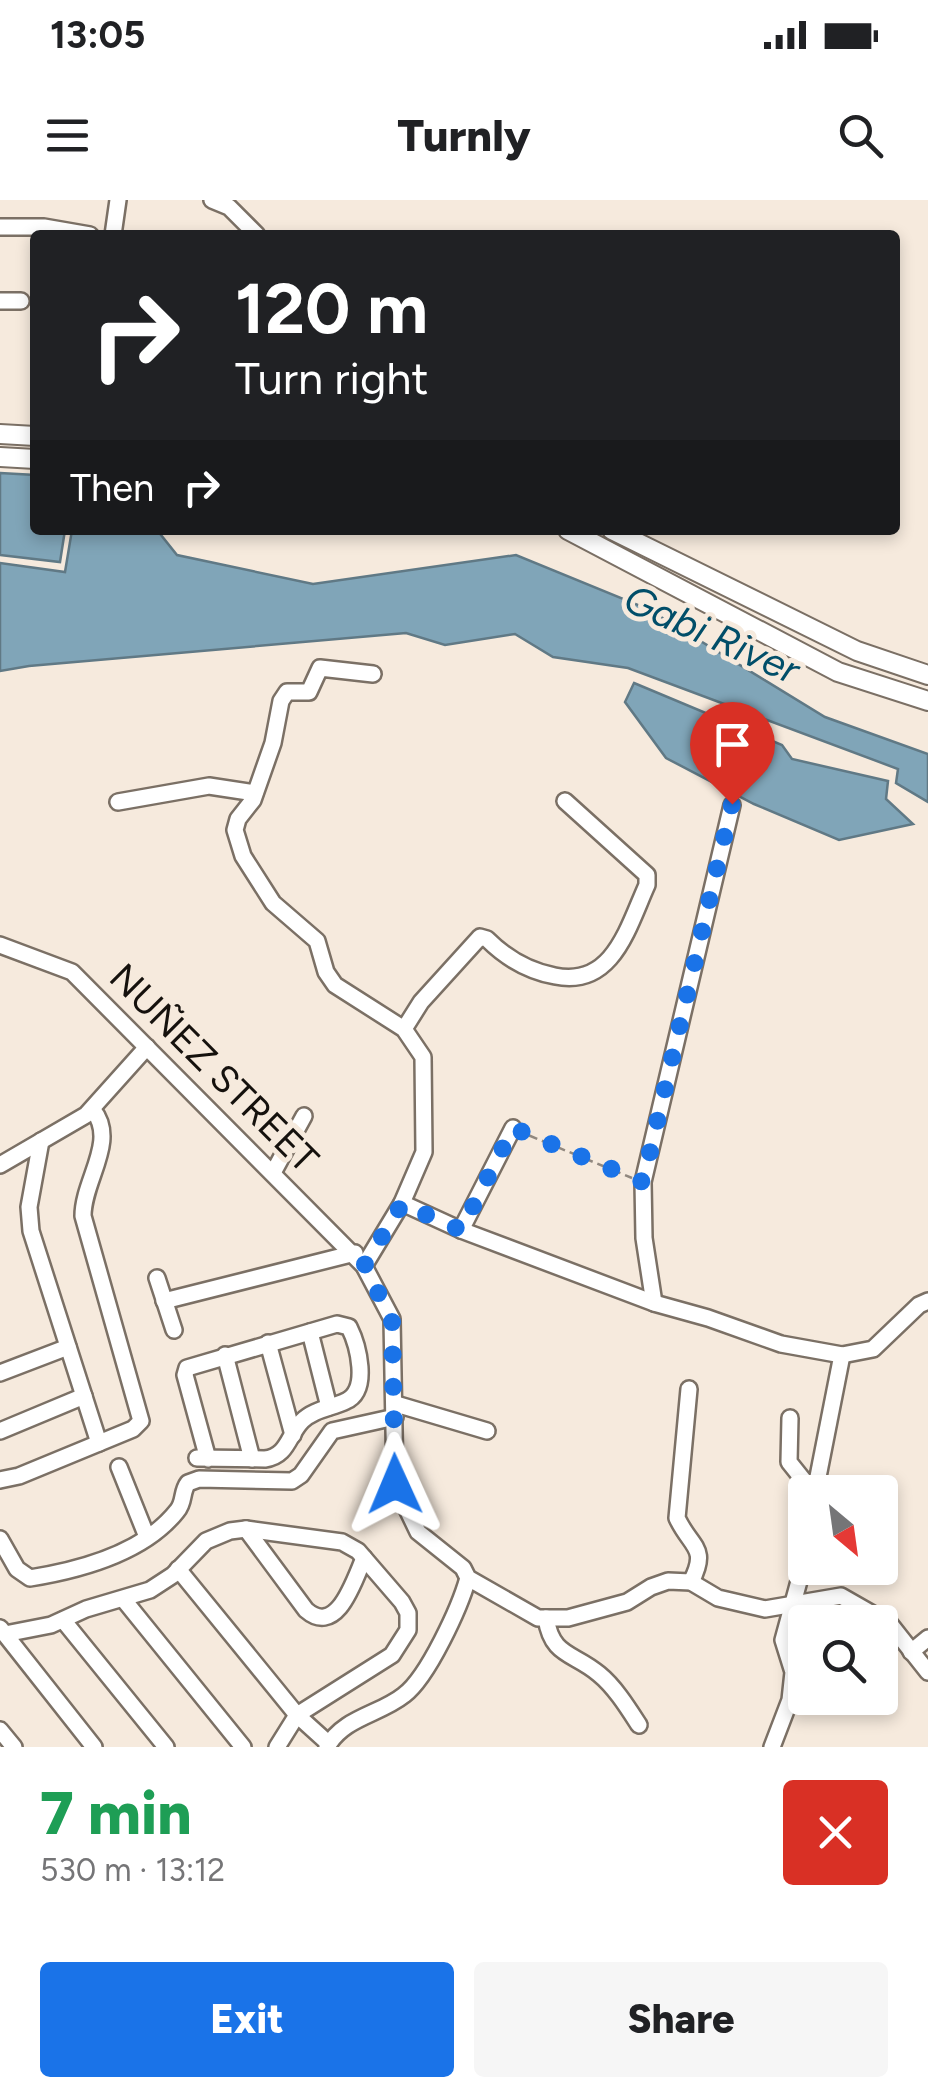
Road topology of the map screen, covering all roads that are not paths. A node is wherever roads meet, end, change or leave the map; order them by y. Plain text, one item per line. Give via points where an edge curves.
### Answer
1 (118, 200) edge
2 (212, 200) edge
3 (0, 227) edge
4 (61, 230) edge
5 (114, 230) edge
6 (252, 230) edge
7 (22, 301) dead end
8 (0, 302) edge
9 (0, 434) edge
10 (30, 436) edge
11 (0, 457) edge
12 (30, 459) edge
13 (578, 535) edge
14 (622, 535) edge
15 (373, 674) dead end
16 (928, 675) edge
17 (928, 701) edge
18 (256, 793) junction
19 (565, 801) dead end
20 (118, 802) dead end
21 (732, 804) dead end
22 (0, 946) edge
23 (404, 1029) junction
24 (147, 1047) junction
25 (93, 1110) junction
26 (304, 1116) dead end
27 (513, 1128) road end
28 (41, 1141) junction
29 (0, 1164) edge
30 (274, 1172) junction
31 (402, 1204) junction
32 (461, 1230) junction
33 (359, 1260) junction
34 (157, 1278) dead end
35 (164, 1301) junction
36 (928, 1302) edge
37 (654, 1304) junction
38 (174, 1330) dead end
39 (310, 1332) junction
40 (268, 1343) junction
41 (68, 1347) junction
42 (225, 1355) junction
43 (842, 1356) junction
44 (360, 1369) junction
45 (393, 1371) junction
46 (0, 1374) edge
47 (689, 1389) dead end
48 (84, 1396) junction
49 (329, 1407) junction
50 (395, 1410) junction
51 (790, 1418) dead end
52 (487, 1430) dead end
53 (0, 1432) edge
54 (293, 1435) junction
55 (99, 1443) junction
56 (252, 1459) junction
57 (120, 1467) dead end
58 (800, 1475) edge
59 (818, 1475) edge
60 (0, 1480) edge
61 (246, 1529) junction
62 (147, 1537) junction
63 (0, 1539) edge
64 (364, 1558) junction
65 (178, 1570) junction
66 (468, 1578) junction
67 (691, 1582) junction
68 (799, 1585) edge
69 (124, 1600) junction
70 (795, 1604) junction
71 (546, 1618) junction
72 (64, 1620) junction
73 (2, 1631) edge
74 (928, 1638) edge
75 (911, 1652) junction
76 (928, 1672) edge
77 (296, 1714) junction
78 (640, 1725) dead end
79 (0, 1730) edge
80 (327, 1745) edge
81 (14, 1747) edge
82 (94, 1747) edge
83 (166, 1747) edge
84 (242, 1747) edge
85 (277, 1747) edge
86 (772, 1747) edge

1 - 5 street
2 - 6 street
3 - 4 street
7 - 8 street
9 - 10 main road
11 - 12 main road
13 - 17 main road via 838,672
14 - 16 main road via 857,651
15 - 18 street via 325,667 309,692 287,692
18 - 20 street via 209,786
18 - 23 street via 235,830 273,904 317,941 334,985
19 - 23 street via 647,876 608,962 573,980 530,971 480,938
21 - 37 street via 643,1182
22 - 24 street, NUÑEZ STREET via 72,972
23 - 31 street via 423,1058 424,1152
24 - 25 street
24 - 30 street, NUÑEZ STREET
25 - 28 street
25 - 55 street via 104,1135 83,1216 141,1416 133,1429
26 - 30 street
27 - 32 street
28 - 29 street
28 - 41 street via 30,1222
30 - 33 street, NUÑEZ STREET
31 - 32 street
31 - 33 street
32 - 37 street
33 - 35 street
33 - 45 street, NUÑEZ STREET via 392,1319
34 - 35 street
35 - 38 street
36 - 43 street via 872,1349
37 - 43 street
39 - 40 street
39 - 44 street via 347,1325
39 - 49 street
40 - 42 street
40 - 54 street
41 - 46 street
41 - 48 street
42 - 56 street
42 - 56 street via 184,1372 203,1458
43 - 59 street
44 - 45 street
44 - 49 street via 354,1396
45 - 50 street, NUÑEZ STREET
47 - 67 street via 677,1518 700,1551
48 - 53 street
48 - 55 street
49 - 54 street via 305,1418
50 - 52 street
50 - 62 street via 332,1431 292,1481 188,1483 176,1513
50 - 66 street, NUÑEZ STREET via 395,1484 405,1510 418,1532
51 - 58 street via 789,1462
54 - 56 street via 274,1458
55 - 60 street
57 - 62 street
61 - 64 street via 335,1540
61 - 64 street via 306,1610 320,1618 337,1612
61 - 65 street via 206,1541
62 - 63 street via 115,1555 30,1578
64 - 77 street via 402,1602 410,1618 406,1636 392,1655
65 - 69 street
65 - 77 street
66 - 71 street, NUÑEZ STREET
66 - 80 street via 460,1606 414,1686 341,1728
67 - 70 street via 718,1598 765,1609
67 - 71 street via 668,1581 627,1602
68 - 70 street
69 - 72 street
69 - 84 street
70 - 75 street via 840,1596 854,1601 890,1624
70 - 86 street via 782,1640 793,1672 790,1700
71 - 78 street via 549,1639 602,1676
72 - 73 street
72 - 83 street
73 - 82 street
74 - 75 street
75 - 76 street
77 - 80 street
77 - 85 street
79 - 81 street

